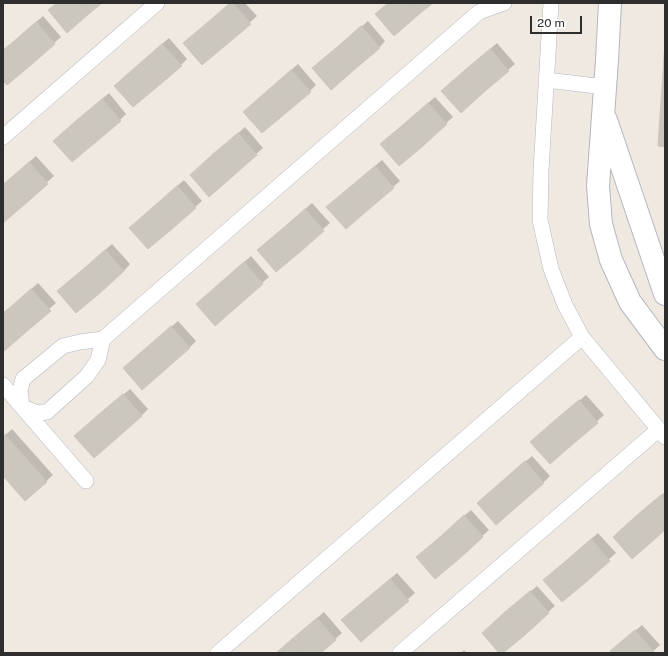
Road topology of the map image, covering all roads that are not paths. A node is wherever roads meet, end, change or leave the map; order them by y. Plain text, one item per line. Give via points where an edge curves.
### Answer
1 (157, 3) edge
2 (504, 3) edge
3 (551, 3) edge
4 (610, 3) edge
5 (546, 80) junction
6 (605, 87) junction
7 (603, 111) junction
8 (3, 138) edge
9 (665, 294) edge
10 (582, 337) junction
11 (103, 339) junction
12 (665, 348) edge
13 (3, 385) edge
14 (22, 407) junction
15 (662, 434) edge
16 (86, 481) dead end
17 (225, 651) edge
18 (400, 653) edge

1 - 8 street
2 - 11 street via 479,12
3 - 5 street
4 - 6 main road
5 - 6 street
5 - 10 street via 540,220 551,268 565,305
6 - 7 main road
7 - 9 main road
7 - 12 main road via 598,186 601,224 611,260 630,302
10 - 15 street
10 - 17 street
11 - 14 street via 98,360 87,376 47,412 38,413
11 - 14 street via 63,346 22,379
13 - 14 street
14 - 16 street
15 - 18 street

